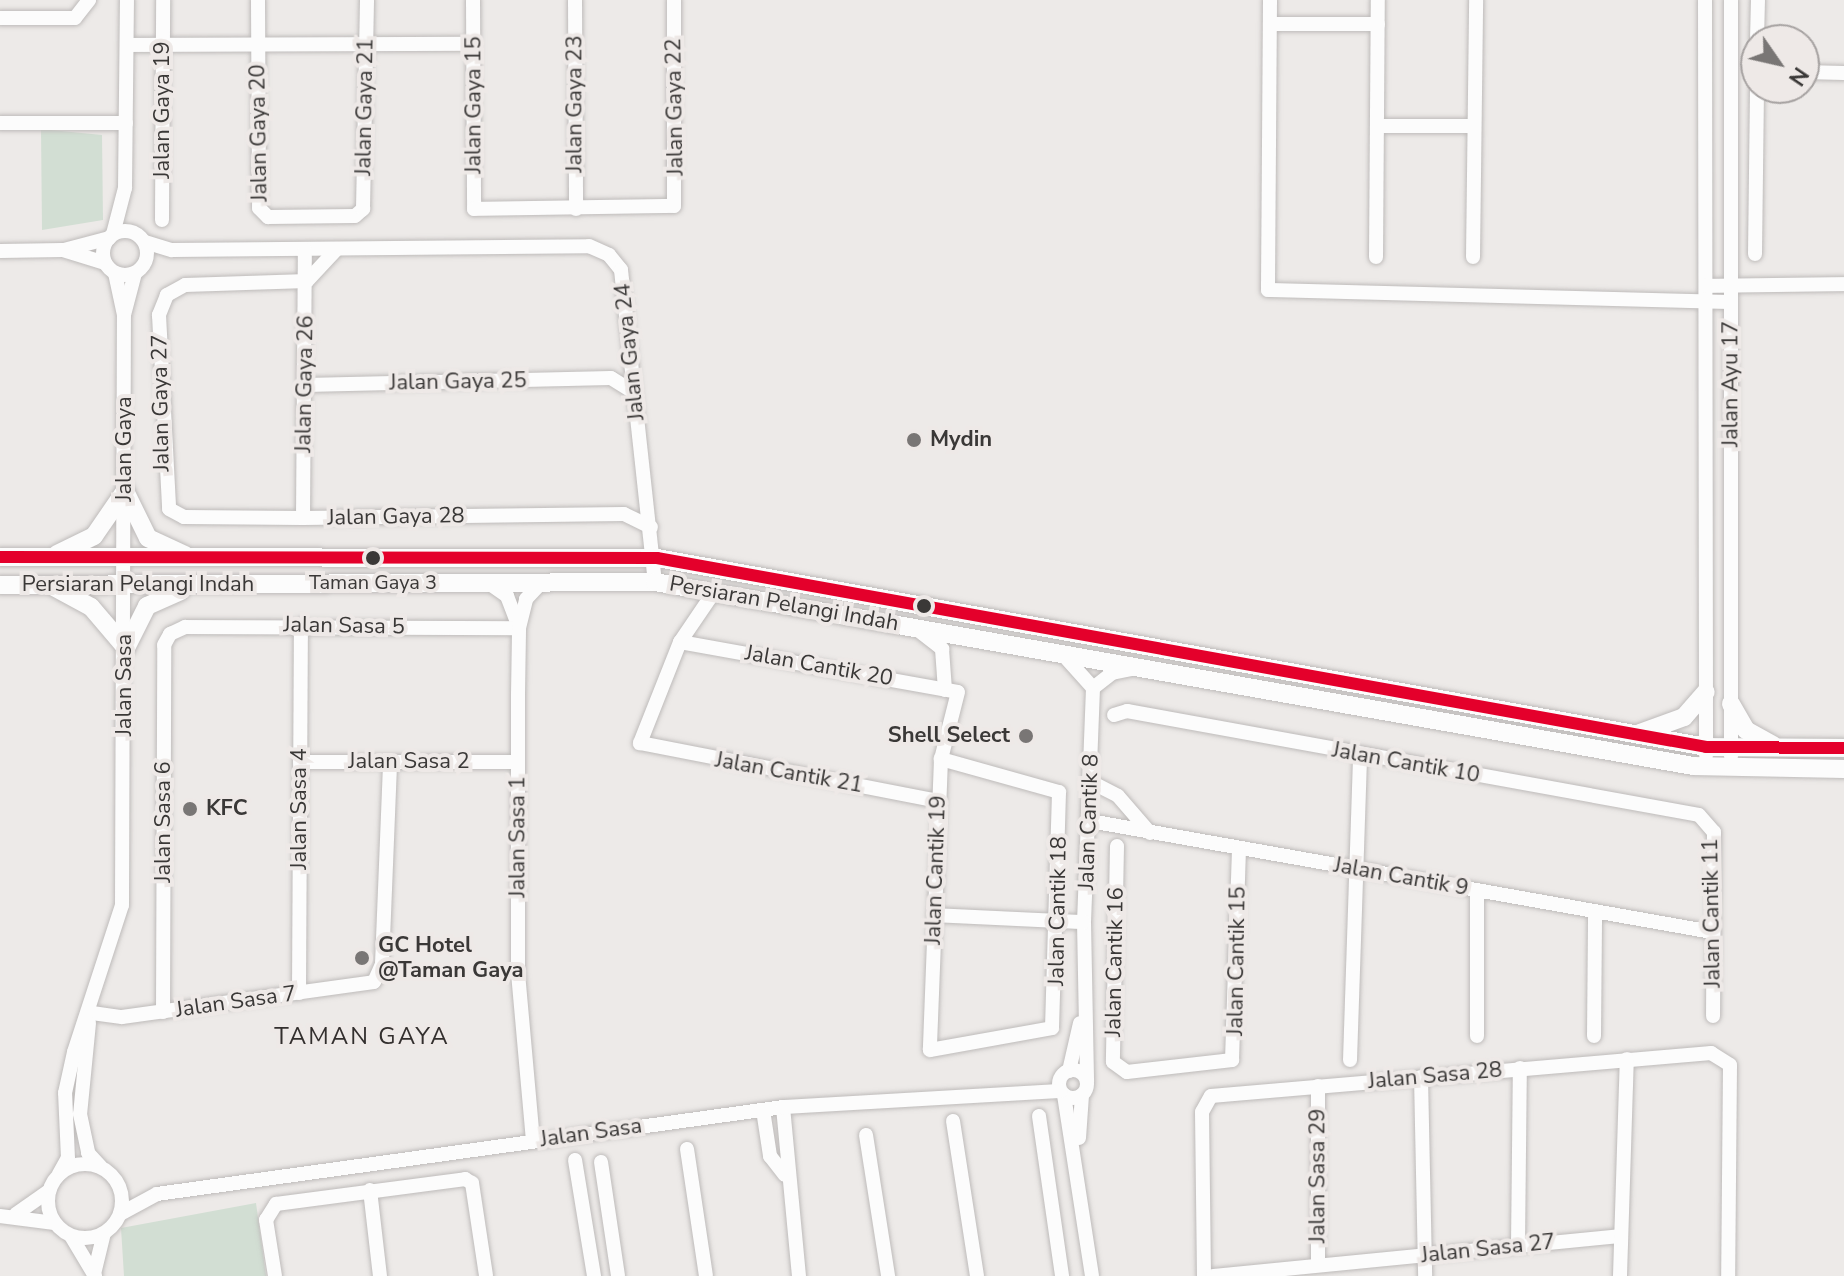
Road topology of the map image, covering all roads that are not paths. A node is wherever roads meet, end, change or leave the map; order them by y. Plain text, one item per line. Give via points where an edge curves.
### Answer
1 (127, 0) edge
2 (163, 0) edge
3 (258, 0) edge
4 (367, 0) edge
5 (473, 0) edge
6 (575, 0) edge
7 (674, 0) edge
8 (1270, 0) edge
9 (1378, 0) edge
10 (1476, 0) edge
11 (1705, 0) edge
12 (1731, 0) edge
13 (1758, 0) edge
14 (87, 6) edge
15 (0, 18) edge
16 (1270, 24) junction
17 (1378, 24) junction
18 (1757, 24) edge
19 (257, 44) junction
20 (367, 44) junction
21 (473, 44) junction
22 (127, 45) junction
23 (163, 45) junction
24 (1820, 72) edge
25 (1844, 73) edge
26 (1757, 104) edge
27 (0, 123) edge
28 (126, 123) junction
29 (1377, 126) junction
30 (1474, 126) junction
31 (125, 188) junction
32 (474, 209) joint
33 (576, 209) junction
34 (359, 214) joint
35 (162, 220) dead end
36 (111, 236) junction
37 (141, 238) junction
38 (337, 249) junction
39 (63, 250) junction
40 (172, 250) junction
41 (305, 250) junction
42 (0, 251) edge
43 (1755, 254) dead end
44 (1376, 257) dead end
45 (1473, 257) dead end
46 (110, 268) junction
47 (140, 268) junction
48 (307, 281) junction
49 (1844, 284) edge
50 (1731, 285) junction
51 (1706, 286) junction
52 (1705, 302) junction
53 (1731, 302) junction
54 (124, 315) junction
55 (630, 365) junction
56 (611, 378) junction
57 (305, 385) junction
58 (633, 392) junction
59 (125, 491) junction
60 (647, 499) junction
61 (169, 509) joint
62 (624, 514) junction
63 (303, 518) junction
64 (651, 527) junction
65 (0, 557) edge
66 (195, 558) junction
67 (657, 558) junction
68 (43, 559) junction
69 (125, 559) junction
70 (655, 582) junction
71 (126, 583) junction
72 (47, 584) junction
73 (490, 584) junction
74 (0, 585) edge
75 (539, 585) junction
76 (203, 586) junction
77 (714, 592) junction
78 (301, 625) junction
79 (914, 627) junction
80 (519, 628) junction
81 (170, 634) joint
82 (680, 642) junction
83 (126, 648) junction
84 (1052, 650) junction
85 (1151, 666) junction
86 (1093, 688) junction
87 (951, 691) junction
88 (1706, 692) junction
89 (1731, 704) junction
90 (1114, 715) dead end
91 (1640, 733) junction
92 (1706, 747) junction
93 (1731, 748) junction
94 (1778, 748) junction
95 (1844, 748) edge
96 (1360, 755) junction
97 (941, 759) junction
98 (300, 762) junction
99 (390, 762) junction
100 (518, 762) junction
101 (1706, 768) junction
102 (1731, 769) junction
103 (1844, 769) edge
104 (1091, 782) junction
105 (938, 801) junction
106 (1699, 815) joint
107 (1090, 821) junction
108 (1150, 833) junction
109 (1117, 846) dead end
110 (1239, 849) junction
111 (1356, 868) junction
112 (1477, 890) junction
113 (1595, 914) junction
114 (934, 915) junction
115 (1058, 922) junction
116 (1084, 922) junction
117 (1712, 932) junction
118 (299, 993) junction
119 (1084, 1003) junction
120 (163, 1012) junction
121 (1713, 1016) dead end
122 (90, 1018) junction
123 (1477, 1036) dead end
124 (1594, 1036) dead end
125 (930, 1050) joint
126 (1627, 1059) junction
127 (1350, 1060) dead end
128 (1174, 1068) joint
129 (1520, 1068) junction
130 (1421, 1077) junction
131 (1064, 1084) junction
132 (1318, 1086) junction
133 (1085, 1089) junction
134 (783, 1107) junction
135 (763, 1110) junction
136 (1039, 1116) dead end
137 (953, 1121) dead end
138 (866, 1135) dead end
139 (533, 1141) junction
140 (687, 1149) dead end
141 (1078, 1154) junction
142 (575, 1160) dead end
143 (601, 1162) dead end
144 (100, 1166) junction
145 (59, 1174) junction
146 (785, 1175) junction
147 (116, 1180) junction
148 (370, 1190) junction
149 (49, 1191) junction
150 (157, 1194) junction
151 (16, 1214) junction
152 (120, 1214) junction
153 (0, 1216) edge
154 (55, 1223) junction
155 (104, 1233) junction
156 (70, 1235) junction
157 (1620, 1236) junction
158 (1518, 1246) junction
159 (1421, 1255) junction
160 (1318, 1265) junction
161 (94, 1275) edge
162 (275, 1276) edge
163 (380, 1276) edge
164 (486, 1276) edge
165 (594, 1276) edge
166 (618, 1276) edge
167 (706, 1276) edge
168 (799, 1276) edge
169 (888, 1276) edge
170 (977, 1276) edge
171 (1062, 1276) edge
172 (1092, 1276) edge
173 (1204, 1276) edge
174 (1213, 1276) edge
175 (1425, 1276) edge
176 (1620, 1276) edge
177 (1728, 1276) edge

1 - 22 street
2 - 23 street, Jalan Gaya 19
3 - 19 street, Jalan Gaya 20
4 - 20 street, Jalan Gaya 21
5 - 21 street, Jalan Gaya 15
6 - 33 street, Jalan Gaya 23
7 - 33 street, Jalan Gaya 22 via 676,203
8 - 16 street
9 - 17 street
10 - 30 street
11 - 51 street, Jalan Ayu 17
12 - 50 street, Jalan Ayu 17
13 - 18 street
14 - 15 street via 75,18
16 - 17 street
16 - 52 street via 1268,290
17 - 29 street
19 - 20 street
19 - 23 street
19 - 34 street, Jalan Gaya 20 via 260,212
20 - 21 street
20 - 34 street, Jalan Gaya 21
21 - 32 street, Jalan Gaya 15
22 - 23 street
22 - 28 street
23 - 35 street, Jalan Gaya 19
24 - 25 street
26 - 43 street
27 - 28 street
28 - 31 street
29 - 30 street
29 - 44 street
30 - 45 street
31 - 36 street
31 - 37 street
32 - 33 street, Jalan Gaya 22
36 - 37 street, Jalan Gaya 24
36 - 39 street, Jalan Gaya 24
36 - 46 street
37 - 40 street, Jalan Gaya 24
37 - 47 street, Jalan Gaya
38 - 41 street, Jalan Gaya 24
38 - 48 street
38 - 55 street, Jalan Gaya 24 via 589,246 621,270
39 - 42 street
39 - 46 street
40 - 41 street, Jalan Gaya 24
40 - 47 street, Jalan Gaya 24
41 - 48 street, Jalan Gaya 26
46 - 47 street
46 - 54 street, Jalan Gaya
47 - 54 street, Jalan Gaya
48 - 57 street, Jalan Gaya 26
48 - 61 street, Jalan Gaya 27 via 185,285 167,295 159,315
49 - 50 street
50 - 51 street
50 - 53 street, Jalan Ayu 17
51 - 52 street, Jalan Ayu 17
52 - 53 street
52 - 88 street, Jalan Ayu 17
53 - 89 street, Jalan Ayu 17
54 - 59 street, Jalan Gaya
55 - 56 street
55 - 58 street, Jalan Gaya 24
56 - 57 street, Jalan Gaya 25
56 - 58 street
57 - 63 street, Jalan Gaya 26
58 - 60 street, Jalan Gaya 24
59 - 66 main road via 148,538
59 - 68 main road via 94,536
59 - 69 street, Jalan Gaya
60 - 62 street
60 - 64 street, Jalan Gaya 24
61 - 63 street, Jalan Gaya 28 via 184,517
62 - 63 street, Jalan Gaya 28
62 - 64 street, Jalan Gaya 28
64 - 67 street, Jalan Gaya 24
65 - 68 main road, Persiaran Pelangi Indah
66 - 67 main road, Persiaran Pelangi Indah
66 - 69 main road, Persiaran Pelangi Indah
67 - 70 street, Jalan Gaya 24
67 - 91 main road, Persiaran Pelangi Indah
68 - 69 main road, Persiaran Pelangi Indah
69 - 71 street, Jalan Gaya
70 - 75 main road, Persiaran Pelangi Indah
70 - 77 main road, Persiaran Pelangi Indah
71 - 72 main road, Persiaran Pelangi Indah
71 - 76 main road, Persiaran Pelangi Indah
71 - 83 street, Jalan Sasa
72 - 74 main road, Persiaran Pelangi Indah
72 - 83 main road via 91,607
73 - 75 main road, Persiaran Pelangi Indah
73 - 76 main road, Persiaran Pelangi Indah
73 - 80 street, Jalan Sasa 1 via 507,596
75 - 80 street, Jalan Sasa 1 via 526,599
76 - 83 main road via 161,595 134,624
77 - 79 main road, Persiaran Pelangi Indah
77 - 82 street
78 - 80 street, Jalan Sasa 5
78 - 81 street, Jalan Sasa 5 via 185,627
78 - 98 street, Jalan Sasa 4
79 - 84 main road, Persiaran Pelangi Indah
79 - 87 street, Jalan Cantik 19 via 942,649
80 - 100 street, Jalan Sasa 1
81 - 120 street, Jalan Sasa 6 via 164,645
82 - 87 street, Jalan Cantik 20
82 - 105 street, Jalan Cantik 21 via 640,743
83 - 122 street, Jalan Sasa via 122,905
84 - 85 main road, Persiaran Pelangi Indah
84 - 86 street via 1081,667
85 - 86 street via 1112,673
85 - 101 main road, Persiaran Pelangi Indah
86 - 104 street, Jalan Cantik 8
87 - 97 street, Jalan Cantik 19
88 - 91 main road via 1684,717
88 - 92 street, Jalan Ayu 17
89 - 93 street, Jalan Ayu 17
89 - 94 main road via 1746,730
90 - 96 street, Jalan Cantik 10 via 1127,711
91 - 92 main road, Persiaran Pelangi Indah
92 - 93 main road, Persiaran Pelangi Indah
92 - 101 street, Jalan Ayu 17
93 - 94 main road, Persiaran Pelangi Indah
93 - 102 street, Jalan Ayu 17
94 - 95 main road, Persiaran Pelangi Indah
96 - 106 street, Jalan Cantik 10
96 - 111 street
97 - 105 street, Jalan Cantik 19
97 - 115 street, Jalan Cantik 18 via 1059,792
98 - 99 street, Jalan Sasa 2
98 - 118 street, Jalan Sasa 4
99 - 100 street, Jalan Sasa 2
99 - 118 street, Jalan Sasa 7 via 378,978
100 - 139 street, Jalan Sasa 1 via 518,973
101 - 102 main road, Persiaran Pelangi Indah
102 - 103 main road, Persiaran Pelangi Indah
104 - 107 street, Jalan Cantik 8
104 - 108 street via 1118,796
105 - 114 street, Jalan Cantik 19
106 - 117 street, Jalan Cantik 11 via 1714,832
107 - 108 street, Jalan Cantik 9
107 - 116 street, Jalan Cantik 8
108 - 110 street, Jalan Cantik 9
109 - 128 street, Jalan Cantik 16 via 1113,1062 1127,1072
110 - 111 street, Jalan Cantik 9
110 - 128 street, Jalan Cantik 15 via 1235,1054 1226,1064
111 - 112 street, Jalan Cantik 9
111 - 127 street
112 - 113 street, Jalan Cantik 9
112 - 123 street
113 - 117 street, Jalan Cantik 9
113 - 124 street
114 - 115 street
114 - 125 street, Jalan Cantik 19
115 - 116 street
115 - 125 street, Jalan Cantik 18 via 1052,1028
116 - 119 street, Jalan Cantik 8
117 - 121 street, Jalan Cantik 11
118 - 120 street, Jalan Sasa 7
119 - 131 street
119 - 133 street
120 - 122 street, Jalan Sasa 7
122 - 144 street, Jalan Sasa via 80,1114 88,1153
122 - 145 street, Jalan Sasa via 65,1093 68,1158
126 - 129 street, Jalan Sasa 28
126 - 157 street
126 - 177 street, Jalan Sasa 28 via 1726,1057
129 - 130 street, Jalan Sasa 28
129 - 158 street
130 - 132 street, Jalan Sasa 28
130 - 159 street
131 - 133 street, Jalan Sasa
131 - 133 street
131 - 134 street, Jalan Sasa
131 - 141 street
132 - 160 street, Jalan Sasa 29
132 - 173 street, Jalan Sasa 28 via 1205,1100
133 - 141 street
134 - 135 street, Jalan Sasa
134 - 146 street
135 - 139 street, Jalan Sasa
135 - 146 street via 770,1156
136 - 171 street
137 - 170 street
138 - 169 street
139 - 150 street, Jalan Sasa
140 - 167 street
141 - 172 street
142 - 165 street
143 - 166 street
144 - 145 street via 85,1163
144 - 147 street
145 - 149 street
146 - 168 street
147 - 150 street, Jalan Sasa
147 - 152 street
148 - 162 street via 267,1209
148 - 163 street
148 - 164 street via 472,1183
149 - 151 street
149 - 154 street
150 - 152 street, Jalan Sasa
151 - 153 street
151 - 154 street
152 - 155 street
154 - 156 street
155 - 156 street
155 - 161 street
156 - 161 street
157 - 158 street, Jalan Sasa 27
157 - 176 street
158 - 159 street, Jalan Sasa 27
159 - 160 street, Jalan Sasa 27
159 - 175 street
160 - 174 street, Jalan Sasa 27

